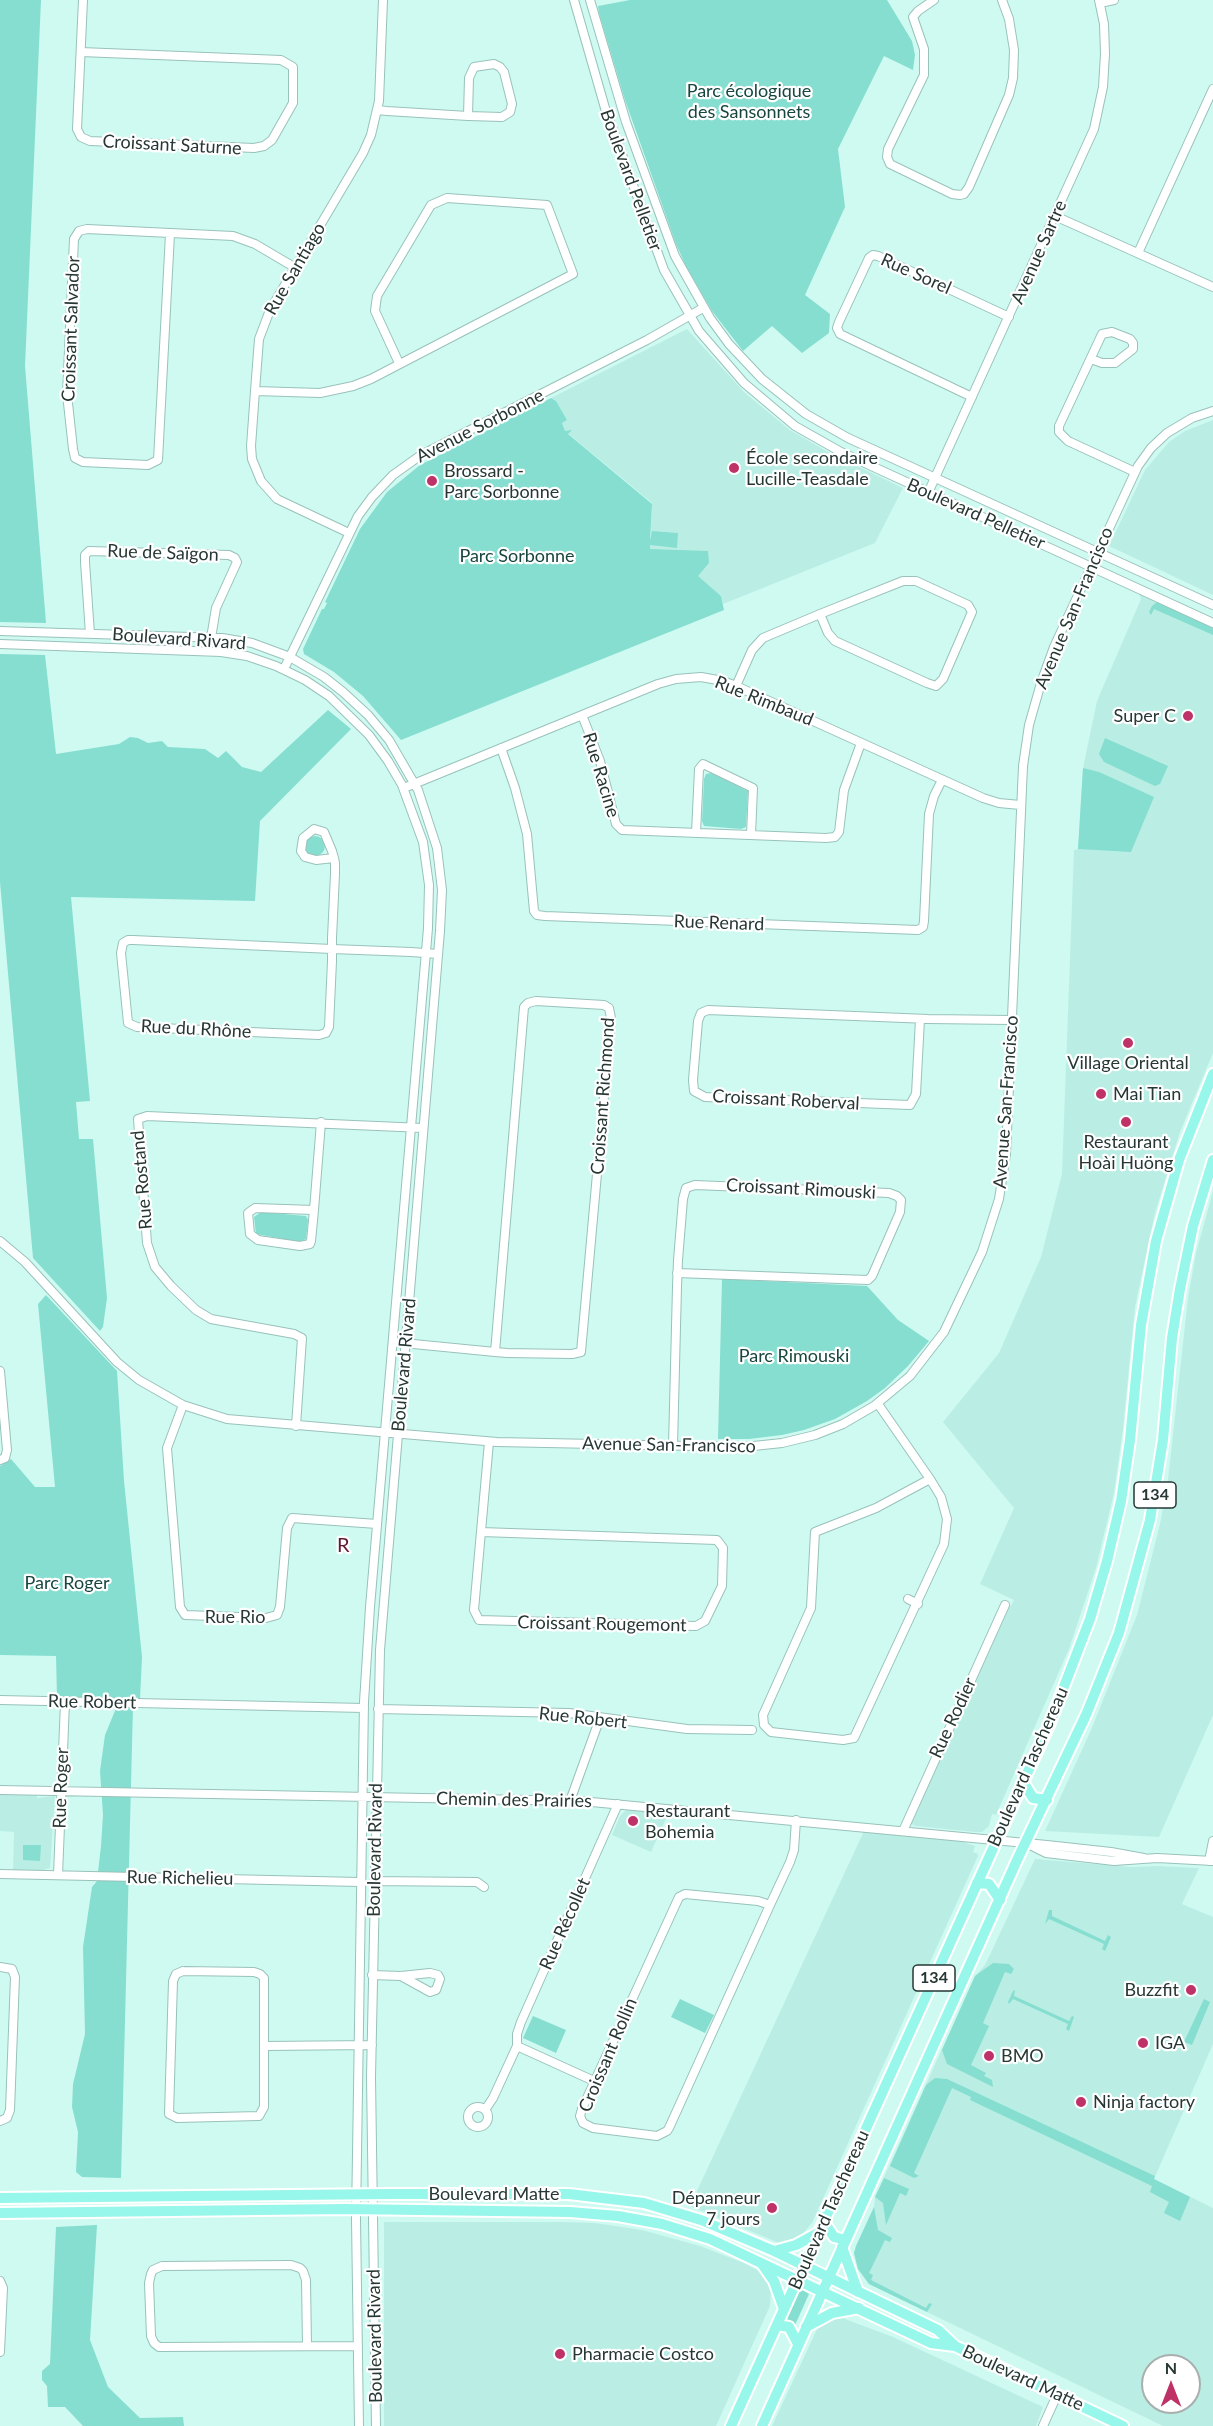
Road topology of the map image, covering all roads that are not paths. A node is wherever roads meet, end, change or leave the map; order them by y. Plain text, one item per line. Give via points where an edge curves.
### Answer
1 (83, 0) edge
2 (383, 0) edge
3 (574, 0) edge
4 (590, 0) edge
5 (934, 0) edge
6 (1002, 0) edge
7 (1114, 0) edge
8 (1100, 1) edge
9 (81, 52) junction
10 (1213, 89) edge
11 (378, 110) junction
12 (468, 116) junction
13 (1055, 216) junction
14 (170, 234) junction
15 (1138, 254) junction
16 (294, 267) junction
17 (1213, 287) edge
18 (703, 308) junction
19 (1009, 316) junction
20 (689, 317) junction
21 (1091, 359) junction
22 (399, 363) junction
23 (255, 391) junction
24 (972, 397) junction
25 (1213, 411) edge
26 (1135, 472) junction
27 (935, 478) junction
28 (928, 493) junction
29 (349, 534) junction
30 (1097, 552) junction
31 (1091, 567) junction
32 (1190, 595) junction
33 (1213, 605) edge
34 (1184, 609) junction
35 (820, 614) junction
36 (1213, 622) edge
37 (0, 631) edge
38 (90, 634) junction
39 (211, 638) junction
40 (0, 644) edge
41 (290, 657) junction
42 (284, 669) junction
43 (736, 686) junction
44 (582, 715) junction
45 (861, 743) junction
46 (501, 748) junction
47 (942, 780) junction
48 (415, 783) junction
49 (404, 788) junction
50 (1020, 805) junction
51 (696, 833) junction
52 (751, 835) junction
53 (334, 858) junction
54 (332, 949) junction
55 (426, 953) junction
56 (438, 954) junction
57 (920, 1019) junction
58 (1011, 1020) junction
59 (1213, 1074) edge
60 (321, 1122) junction
61 (411, 1127) junction
62 (423, 1128) junction
63 (1213, 1160) edge
64 (314, 1210) junction
65 (0, 1241) edge
66 (677, 1273) junction
67 (393, 1342) junction
68 (405, 1344) junction
69 (495, 1352) junction
70 (0, 1371) edge
71 (878, 1404) junction
72 (183, 1406) junction
73 (296, 1425) junction
74 (386, 1433) junction
75 (398, 1434) junction
76 (489, 1442) junction
77 (673, 1446) junction
78 (0, 1460) edge
79 (930, 1479) junction
80 (377, 1524) junction
81 (481, 1532) junction
82 (908, 1599) dead end
83 (918, 1604) junction
84 (1005, 1605) dead end
85 (0, 1700) edge
86 (65, 1702) junction
87 (364, 1708) junction
88 (378, 1709) junction
89 (600, 1718) junction
90 (753, 1730) dead end
91 (1023, 1782) junction
92 (0, 1790) edge
93 (61, 1791) junction
94 (362, 1797) junction
95 (376, 1797) junction
96 (1047, 1800) junction
97 (570, 1801) junction
98 (618, 1803) junction
99 (796, 1820) junction
100 (903, 1831) junction
101 (996, 1840) junction
102 (1213, 1841) edge
103 (1026, 1843) junction
104 (1211, 1861) edge
105 (0, 1874) edge
106 (58, 1875) junction
107 (374, 1881) junction
108 (360, 1882) junction
109 (977, 1883) junction
110 (484, 1887) dead end
111 (1000, 1900) junction
112 (770, 1905) junction
113 (0, 1967) edge
114 (372, 1975) junction
115 (402, 1976) dead end
116 (359, 2045) junction
117 (372, 2045) junction
118 (264, 2046) junction
119 (517, 2046) junction
120 (594, 2081) junction
121 (485, 2110) dead end
122 (0, 2121) edge
123 (357, 2194) junction
124 (372, 2194) junction
125 (0, 2198) edge
126 (357, 2210) junction
127 (373, 2210) junction
128 (0, 2213) edge
129 (822, 2227) junction
130 (844, 2244) junction
131 (774, 2251) junction
132 (761, 2263) junction
133 (804, 2266) junction
134 (828, 2278) junction
135 (798, 2279) junction
136 (0, 2281) edge
137 (822, 2290) junction
138 (858, 2292) junction
139 (859, 2308) junction
140 (784, 2309) junction
141 (777, 2325) junction
142 (806, 2327) junction
143 (798, 2344) junction
144 (307, 2346) junction
145 (358, 2346) junction
146 (955, 2346) junction
147 (0, 2352) edge
148 (1057, 2395) junction
149 (359, 2426) edge
150 (376, 2426) edge
151 (731, 2426) edge
152 (762, 2426) edge
153 (1043, 2426) edge
154 (1123, 2426) edge

1 - 9 street, Croissant Saturne
2 - 11 street, Rue Santiago
3 - 20 street, Boulevard Pelletier via 602,99 650,234
4 - 18 street, Boulevard Pelletier via 614,85 667,234
5 - 6 street via 913,17 924,50 924,75 887,157 890,164 960,195 969,187 1013,78 1014,50
7 - 8 street
8 - 13 street, Avenue Sartre via 1105,54 1099,108 1094,129
9 - 9 street, Croissant Saturne via 76,129 90,141 254,148 272,140 293,103 293,67 281,60
10 - 15 street
11 - 12 street
11 - 16 street, Rue Santiago via 363,153
12 - 12 street via 502,117 510,112 512,104 504,72 495,64 474,67 469,78
13 - 15 street
13 - 19 street, Avenue Sartre
14 - 14 street, Croissant Salvador via 87,230 79,231 74,239 67,394 75,458 83,462 148,465 158,460
14 - 16 street, Croissant Salvador via 245,239
15 - 17 street
16 - 23 street, Rue Santiago via 263,325
18 - 20 street, Avenue Sorbonne
18 - 27 street, Boulevard Pelletier via 744,361 795,406 848,438
19 - 24 street, Avenue Sartre
19 - 24 street, Rue Sorel via 873,255 839,322 840,334
20 - 28 street, Boulevard Pelletier via 744,383 795,426
20 - 29 street, Avenue Sorbonne via 409,463 372,497
21 - 21 street via 1105,332 1133,343 1133,349 1115,363
21 - 26 street via 1059,432 1068,441
22 - 22 street via 573,274 547,205 447,198 431,205 377,296 375,311
22 - 23 street via 371,379 336,391
23 - 29 street, Rue Santiago via 251,446 261,481 278,499
24 - 27 street, Avenue Sartre
25 - 26 street, Avenue San-Francisco via 1167,433
26 - 30 street, Avenue San-Francisco
27 - 28 street, Avenue Sartre
27 - 30 street, Boulevard Pelletier
28 - 31 street, Boulevard Pelletier
29 - 41 street, Avenue Sorbonne
30 - 31 street, Avenue San-Francisco
30 - 32 street, Boulevard Pelletier
31 - 34 street, Boulevard Pelletier
31 - 50 street, Avenue San-Francisco via 1036,697
32 - 33 street, Boulevard Pelletier
32 - 34 street
34 - 36 street, Boulevard Pelletier
35 - 35 street via 835,641 936,686 943,679 972,612 964,603 908,580
35 - 43 street via 758,642
37 - 38 street, Boulevard Rivard
38 - 39 street, Boulevard Rivard
38 - 39 street, Rue de Saïgon via 85,562 88,551 229,555 237,562 216,608
39 - 41 street, Boulevard Rivard via 252,643
40 - 42 street, Boulevard Rivard via 221,651 254,657
41 - 42 street, Avenue Sorbonne
41 - 48 street, Boulevard Rivard via 337,687 368,715 395,748
42 - 49 street, Boulevard Rivard via 324,693 357,721 385,755
43 - 44 street, Rue Rimbaud via 710,678 676,679
43 - 45 street, Rue Rimbaud
44 - 46 street, Rue Rimbaud
44 - 51 street, Rue Racine via 600,761 618,827
45 - 47 street, Rue Rimbaud
45 - 52 street, Rue Racine via 843,790 837,835
46 - 47 street, Rue Renard via 527,834 534,911 545,916 918,930 924,921 929,814
46 - 48 street, Rue Rimbaud
47 - 50 street, Rue Rimbaud via 990,801
48 - 49 street, Rue Rimbaud
48 - 56 street, Boulevard Rivard via 431,825 439,865 442,896
49 - 55 street, Boulevard Rivard via 427,863
50 - 58 street, Avenue San-Francisco
51 - 52 street, Rue Racine
51 - 52 street via 699,769 703,764 753,788
53 - 53 street via 321,830 311,831 303,838 301,851 305,857
53 - 54 street
54 - 54 street, Rue du Rhône via 125,941 121,953 128,1023 136,1028 325,1034 329,1027
54 - 55 street, Rue du Rhône
55 - 56 street, Rue du Rhône
55 - 61 street, Boulevard Rivard
56 - 62 street, Boulevard Rivard
57 - 57 street, Croissant Roberval via 704,1011 698,1021 694,1091 705,1097 910,1105 916,1094
57 - 58 street, Croissant Roberval
58 - 71 street, Avenue San-Francisco via 1005,1166 988,1236 939,1341 910,1376
59 - 91 main road, Boulevard Taschereau / 134 via 1176,1170 1156,1241 1141,1325 1126,1470 1110,1551 1085,1631
60 - 61 street, Rue Rostand
60 - 64 street
60 - 73 street, Rue Rostand via 147,1116 140,1117 137,1124 147,1242 155,1267 196,1310 211,1319 302,1338
61 - 62 street, Rue Rostand
61 - 67 street, Boulevard Rivard
62 - 68 street, Boulevard Rivard
63 - 96 main road, Boulevard Taschereau / 134 via 1181,1283 1161,1458 1141,1558 1109,1660
64 - 64 street via 308,1245 258,1240 250,1234 248,1213 255,1208
65 - 72 street, Avenue San-Francisco via 25,1262 124,1368
66 - 66 street, Croissant Rimouski via 683,1199 691,1185 889,1193 901,1200 900,1212 867,1280
66 - 77 street, Croissant Rimouski
67 - 68 street, Croissant Richmond
67 - 74 street, Boulevard Rivard
68 - 69 street, Croissant Richmond
68 - 75 street, Boulevard Rivard
69 - 69 street, Croissant Richmond via 572,1354 582,1349 611,1018 604,1005 536,1001 524,1007
70 - 78 street via 7,1450
71 - 77 street, Avenue San-Francisco via 834,1428 785,1443
71 - 79 street
72 - 73 street, Avenue San-Francisco via 227,1419
72 - 80 street, Rue Rio via 166,1448 180,1607 185,1615 277,1615 287,1528 292,1518
73 - 74 street, Avenue San-Francisco
74 - 75 street, Avenue San-Francisco
74 - 80 street, Boulevard Rivard
75 - 76 street, Avenue San-Francisco
75 - 88 street, Boulevard Rivard
76 - 77 street, Avenue San-Francisco
76 - 81 street, Croissant Rougemont
79 - 83 street via 943,1503 946,1536
79 - 83 street via 885,1504 815,1532 811,1608 763,1715 766,1727 781,1735 854,1738
80 - 87 street, Boulevard Rivard
81 - 81 street, Croissant Rougemont via 474,1610 483,1621 696,1626 705,1621 722,1586 723,1548 717,1540
82 - 83 street
84 - 100 street, Rue Rodier
85 - 86 street, Rue Robert
86 - 87 street, Rue Robert
86 - 93 street, Rue Roger
87 - 94 street, Boulevard Rivard
88 - 89 street, Rue Robert via 569,1713
88 - 95 street, Boulevard Rivard
89 - 90 street, Rue Robert via 696,1730
89 - 97 street
91 - 96 main road via 1033,1798
91 - 101 main road, Boulevard Taschereau / 134
92 - 93 street, Chemin des Prairies
93 - 94 street, Chemin des Prairies
93 - 106 street, Rue Roger
94 - 95 street, Chemin des Prairies
94 - 108 street, Boulevard Rivard
95 - 97 street, Chemin des Prairies
95 - 107 street, Boulevard Rivard
96 - 103 main road, Boulevard Taschereau / 134
97 - 98 street, Chemin des Prairies
98 - 99 street, Chemin des Prairies
98 - 119 street, Rue Récollet via 521,2022
99 - 100 street, Chemin des Prairies
99 - 112 street, Croissant Rollin via 792,1856
100 - 101 street, Chemin des Prairies
101 - 103 street, Chemin des Prairies
101 - 109 main road, Boulevard Taschereau / 134
102 - 104 street
103 - 104 street, Chemin des Prairies via 1046,1853 1114,1861
103 - 111 main road, Boulevard Taschereau / 134
105 - 106 street, Rue Richelieu
106 - 108 street, Rue Richelieu
107 - 110 street via 477,1882
107 - 114 street, Boulevard Rivard
108 - 116 street, Boulevard Rivard
109 - 111 main road via 988,1884
109 - 129 main road, Boulevard Taschereau / 134
111 - 130 main road, Boulevard Taschereau / 134
112 - 120 street, Croissant Rollin via 681,1895
112 - 120 street, Croissant Rollin via 664,2134 585,2125 581,2112
113 - 122 street via 12,1969 15,1977 10,2114
114 - 115 street
114 - 117 street, Boulevard Rivard
116 - 117 street
116 - 118 street
116 - 123 street, Boulevard Rivard
117 - 124 street, Boulevard Rivard
118 - 118 street via 265,1984 260,1974 178,1972 173,1981 170,2115 261,2115
119 - 120 street
119 - 121 street, Rue Récollet
123 - 124 main road, Boulevard Matte
123 - 125 main road, Boulevard Matte
123 - 126 street, Boulevard Rivard
124 - 127 street, Boulevard Rivard
124 - 131 main road, Boulevard Matte via 569,2194 616,2199 686,2214
126 - 127 main road, Boulevard Matte
126 - 128 main road, Boulevard Matte
126 - 145 street, Boulevard Rivard
127 - 132 main road, Boulevard Matte via 580,2212 618,2216 695,2234
127 - 150 street, Boulevard Rivard
129 - 130 main road
129 - 131 main road via 796,2245
129 - 133 main road, Boulevard Taschereau / 134
130 - 134 main road, Boulevard Taschereau / 134
130 - 138 main road
131 - 133 main road, Boulevard Matte
132 - 135 main road, Boulevard Matte
132 - 140 main road via 773,2278
133 - 134 main road, Boulevard Matte
133 - 135 main road, Boulevard Taschereau / 134
134 - 137 main road, Boulevard Taschereau / 134
134 - 138 main road, Boulevard Matte
135 - 137 main road, Boulevard Matte
135 - 140 main road, Boulevard Taschereau / 134
136 - 147 street
137 - 139 main road, Boulevard Matte
137 - 142 main road, Boulevard Taschereau / 134
138 - 146 main road, Boulevard Matte via 938,2330
139 - 142 main road via 832,2313
139 - 146 main road, Boulevard Matte via 931,2343
140 - 141 main road, Boulevard Taschereau / 134
141 - 143 main road via 789,2327
141 - 151 main road, Boulevard Taschereau / 134
142 - 143 main road, Boulevard Taschereau / 134
143 - 152 main road, Boulevard Taschereau / 134
144 - 144 street via 305,2275 300,2268 162,2266 151,2274 151,2336 159,2347
144 - 145 street
145 - 149 street, Boulevard Rivard
146 - 148 main road, Boulevard Matte
148 - 153 street
148 - 154 main road, Boulevard Matte

